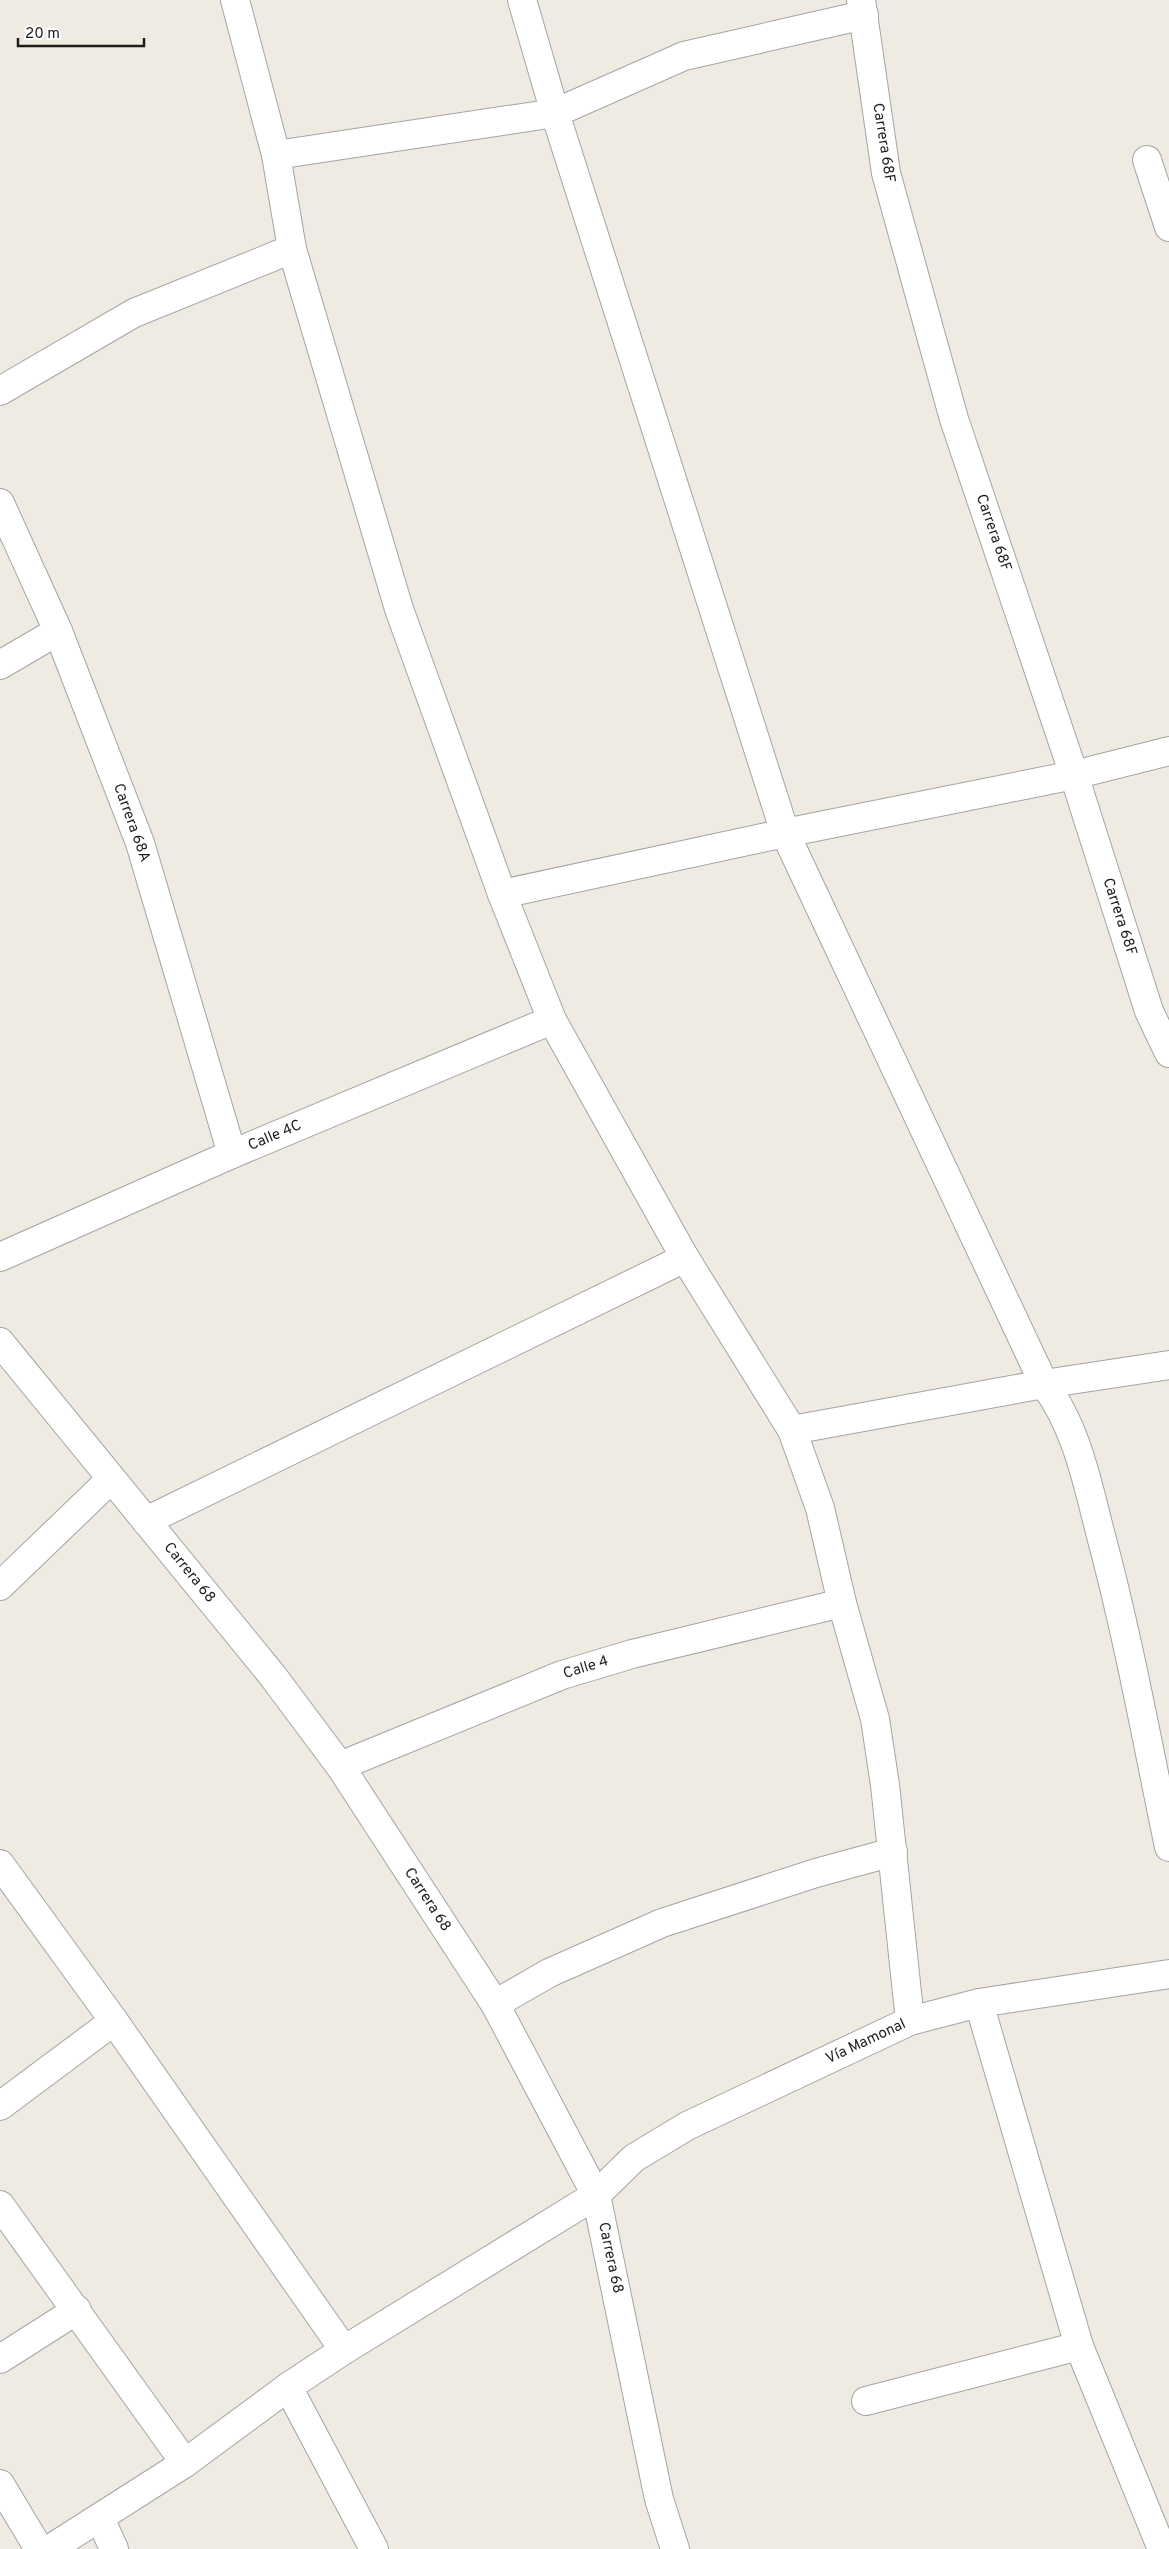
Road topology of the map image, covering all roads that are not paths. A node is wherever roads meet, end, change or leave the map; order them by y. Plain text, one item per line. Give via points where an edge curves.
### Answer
1 (235, 0) edge
2 (522, 0) edge
3 (862, 8) edge
4 (555, 113) junction
5 (276, 155) junction
6 (1147, 160) dead end
7 (1169, 227) edge
8 (292, 249) junction
9 (0, 391) edge
10 (0, 503) edge
11 (58, 631) junction
12 (0, 665) edge
13 (1169, 752) edge
14 (1074, 775) junction
15 (785, 833) junction
16 (502, 894) junction
17 (552, 1020) junction
18 (1169, 1053) edge
19 (232, 1154) junction
20 (0, 1257) edge
21 (685, 1258) junction
22 (0, 1342) edge
23 (1169, 1365) edge
24 (1044, 1384) junction
25 (792, 1430) junction
26 (110, 1480) junction
27 (146, 1521) junction
28 (0, 1586) edge
29 (842, 1603) junction
30 (340, 1766) junction
31 (1169, 1847) edge
32 (893, 1852) junction
33 (0, 1864) edge
34 (1169, 1974) edge
35 (979, 2003) junction
36 (494, 2004) junction
37 (114, 2021) junction
38 (910, 2021) junction
39 (0, 2106) edge
40 (596, 2195) junction
41 (0, 2205) edge
42 (76, 2310) junction
43 (1079, 2346) junction
44 (344, 2350) junction
45 (0, 2359) edge
46 (288, 2387) junction
47 (866, 2401) dead end
48 (185, 2463) junction
49 (0, 2484) edge
50 (100, 2518) junction
51 (39, 2549) edge
52 (50, 2549) edge
53 (114, 2549) edge
54 (374, 2549) edge
55 (675, 2549) edge
56 (1162, 2549) edge

1 - 5 street
2 - 4 street
3 - 4 street via 684,56
3 - 14 street, Carrera 68F via 888,182 954,418
4 - 5 street
4 - 15 street
5 - 8 street
6 - 7 street
8 - 9 street via 134,313
8 - 16 street via 399,609
10 - 11 street, Carrera 68A
11 - 12 street
11 - 19 street, Carrera 68A via 140,843
13 - 14 street
14 - 15 street
14 - 18 street, Carrera 68F via 1149,1012
15 - 16 street
15 - 24 street
16 - 17 street
17 - 19 street, Calle 4C
17 - 21 street
19 - 20 street, Calle 4C
21 - 25 street
21 - 27 street
22 - 26 street, Carrera 68
23 - 24 street
24 - 25 street
24 - 31 street via 1067,1421 1084,1471 1118,1597
25 - 29 street via 820,1508
26 - 27 street, Carrera 68
26 - 28 street
27 - 30 street, Carrera 68 via 272,1675
29 - 30 street, Calle 4 via 632,1654 562,1675
29 - 32 street via 875,1718
30 - 36 street, Carrera 68
32 - 36 street via 662,1922 549,1973
32 - 38 street
33 - 37 street
34 - 35 street, Vía Mamonal
35 - 38 street, Vía Mamonal
35 - 43 street
36 - 40 street, Carrera 68
37 - 39 street
37 - 44 street
38 - 40 street, Vía Mamonal via 687,2126 634,2158
40 - 44 street, Vía Mamonal
40 - 55 street, Carrera 68 via 659,2499
41 - 42 street
42 - 45 street
42 - 48 street
43 - 47 street
43 - 56 street
44 - 46 street, Vía Mamonal
46 - 48 street, Vía Mamonal
46 - 54 street
48 - 50 street, Vía Mamonal
49 - 51 street
50 - 52 street, Vía Mamonal
50 - 53 street

